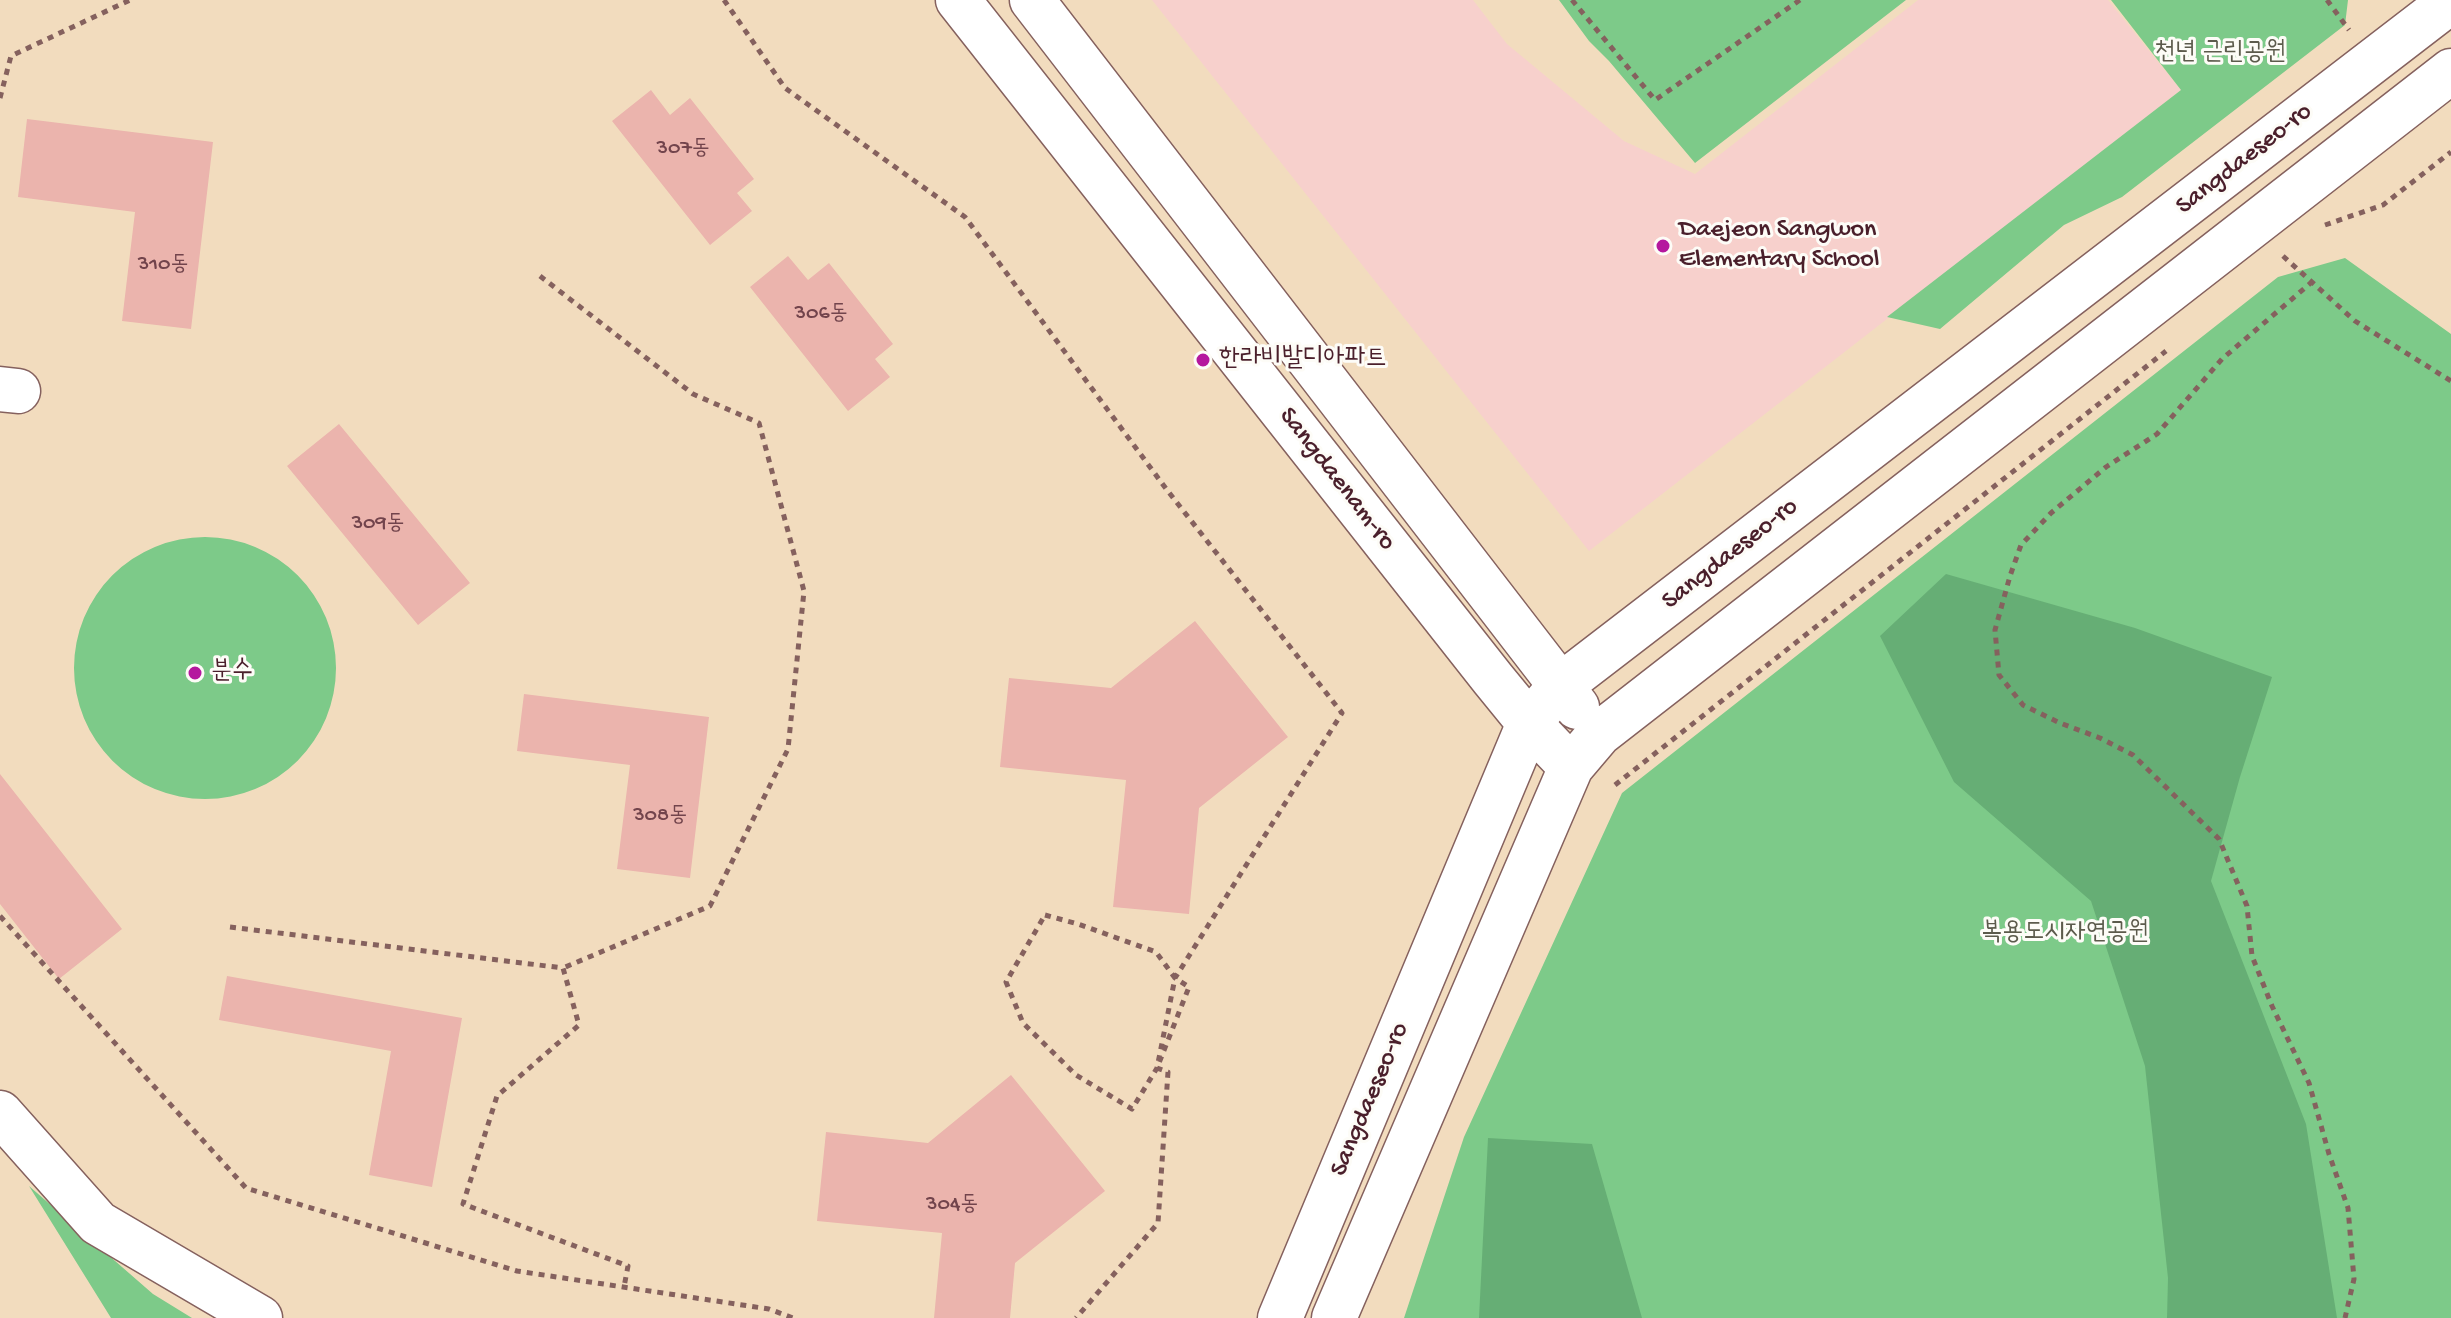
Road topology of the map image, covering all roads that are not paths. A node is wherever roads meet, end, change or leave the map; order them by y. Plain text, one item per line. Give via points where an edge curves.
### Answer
1 (958, 0) edge
2 (1032, 0) edge
3 (2451, 1) edge
4 (2451, 71) edge
5 (1560, 686) junction
6 (1529, 723) junction
7 (1599, 734) junction
8 (1571, 767) junction
9 (0, 1113) edge
10 (260, 1318) edge
11 (1280, 1318) edge
12 (1334, 1318) edge

1 - 6 street, Sangdaenam-ro
2 - 5 street, Sangdaenam-ro
3 - 5 street, Sangdaeseo-ro
4 - 7 street, Sangdaeseo-ro
5 - 6 street, Sangdaeseo-ro
5 - 7 street, Sangdaenam-ro
6 - 8 street, Sangdaenam-ro
6 - 11 street, Sangdaeseo-ro
7 - 8 street, Sangdaeseo-ro
8 - 12 street, Sangdaeseo-ro
9 - 10 street via 98,1223

